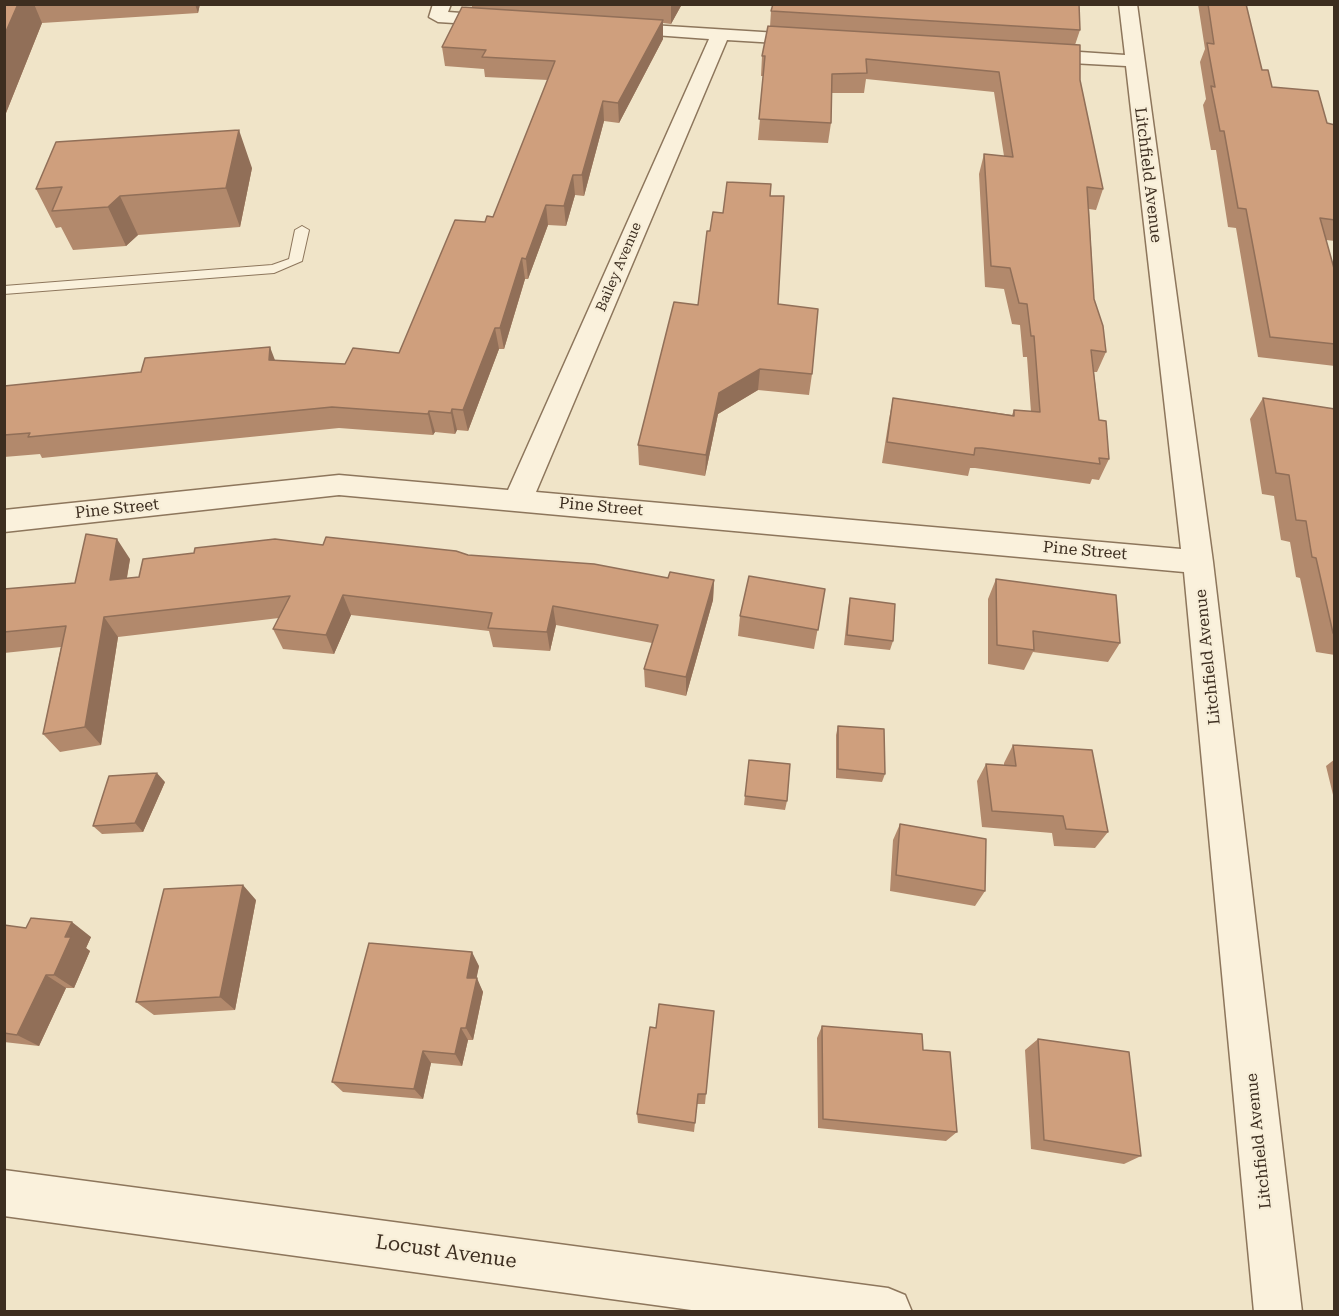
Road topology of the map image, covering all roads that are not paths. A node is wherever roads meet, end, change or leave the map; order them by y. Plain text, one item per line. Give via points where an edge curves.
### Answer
1 (1128, 4) edge
2 (440, 10) edge
3 (520, 22) edge
4 (603, 27) edge
5 (720, 34) junction
6 (826, 41) edge
7 (1016, 53) edge
8 (1134, 61) junction
9 (302, 230) dead end
10 (4, 290) edge
11 (518, 500) junction
12 (4, 521) edge
13 (1198, 562) junction
14 (4, 1193) edge
15 (888, 1311) edge
16 (1278, 1311) edge

1 - 8 street, Litchfield Avenue
2 - 3 street
4 - 5 street
5 - 6 street
5 - 11 street, Bailey Avenue
7 - 8 street
8 - 13 street, Litchfield Avenue
9 - 10 lane via 295,261 274,269
11 - 12 street, Pine Street via 339,485
11 - 13 street, Pine Street
13 - 16 street, Litchfield Avenue
14 - 15 street, Locust Avenue

